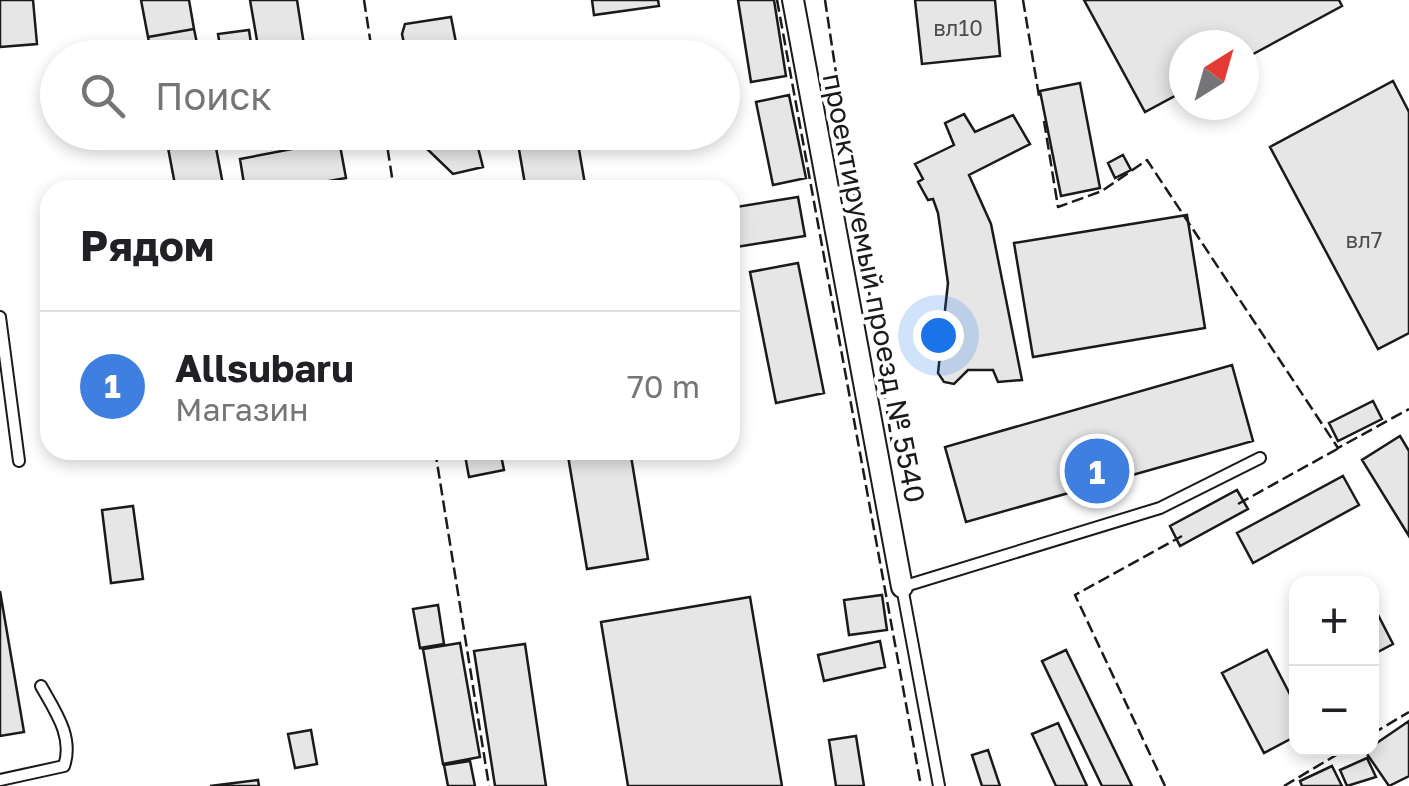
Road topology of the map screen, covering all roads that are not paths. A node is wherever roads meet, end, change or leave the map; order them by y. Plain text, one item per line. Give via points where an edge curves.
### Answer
1 (792, 0) edge
2 (0, 317) edge
3 (1260, 458) dead end
4 (19, 462) dead end
5 (902, 586) junction
6 (41, 686) dead end
7 (0, 780) edge
8 (939, 786) edge

1 - 5 street, проектируемый проезд № 5540
2 - 4 lane
3 - 5 lane via 1160,508
5 - 8 lane
6 - 7 lane via 62,724 69,752 64,766

